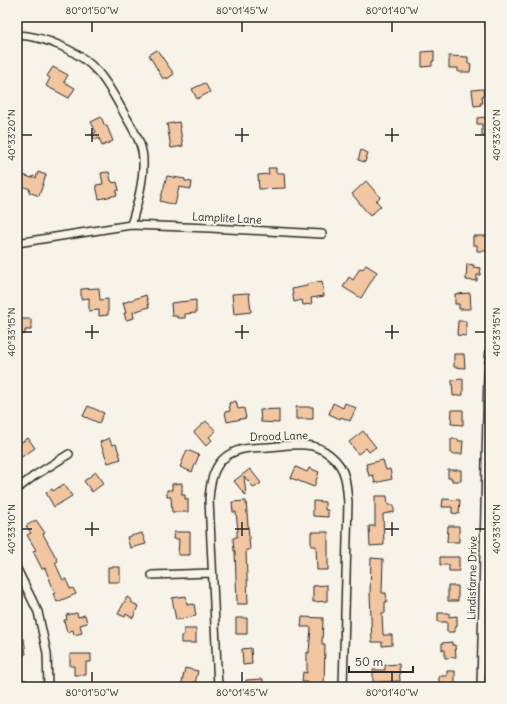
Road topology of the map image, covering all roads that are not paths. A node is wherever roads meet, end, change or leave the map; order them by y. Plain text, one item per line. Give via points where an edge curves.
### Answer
1 (489, 17) edge
2 (490, 28) edge
3 (17, 35) edge
4 (131, 225) junction
5 (322, 234) dead end
6 (17, 243) edge
7 (490, 350) edge
8 (69, 454) dead end
9 (17, 489) edge
10 (17, 568) edge
11 (211, 573) junction
12 (152, 575) dead end
13 (48, 687) edge
14 (218, 687) edge
15 (343, 687) edge
16 (481, 687) edge

1 - 2 street
3 - 4 street via 37,37 77,55 97,70 112,90 136,134 143,158 139,194
4 - 5 street, Lamplite Lane
4 - 6 street, Lamplite Lane
7 - 16 street, Lindisfarne Drive
8 - 9 street
10 - 13 street via 38,612 47,653
11 - 12 street
11 - 14 street, Drood Lane
11 - 15 street, Drood Lane via 209,500 214,473 222,460 233,451 241,449 306,445 319,448 331,456 343,471 348,502

